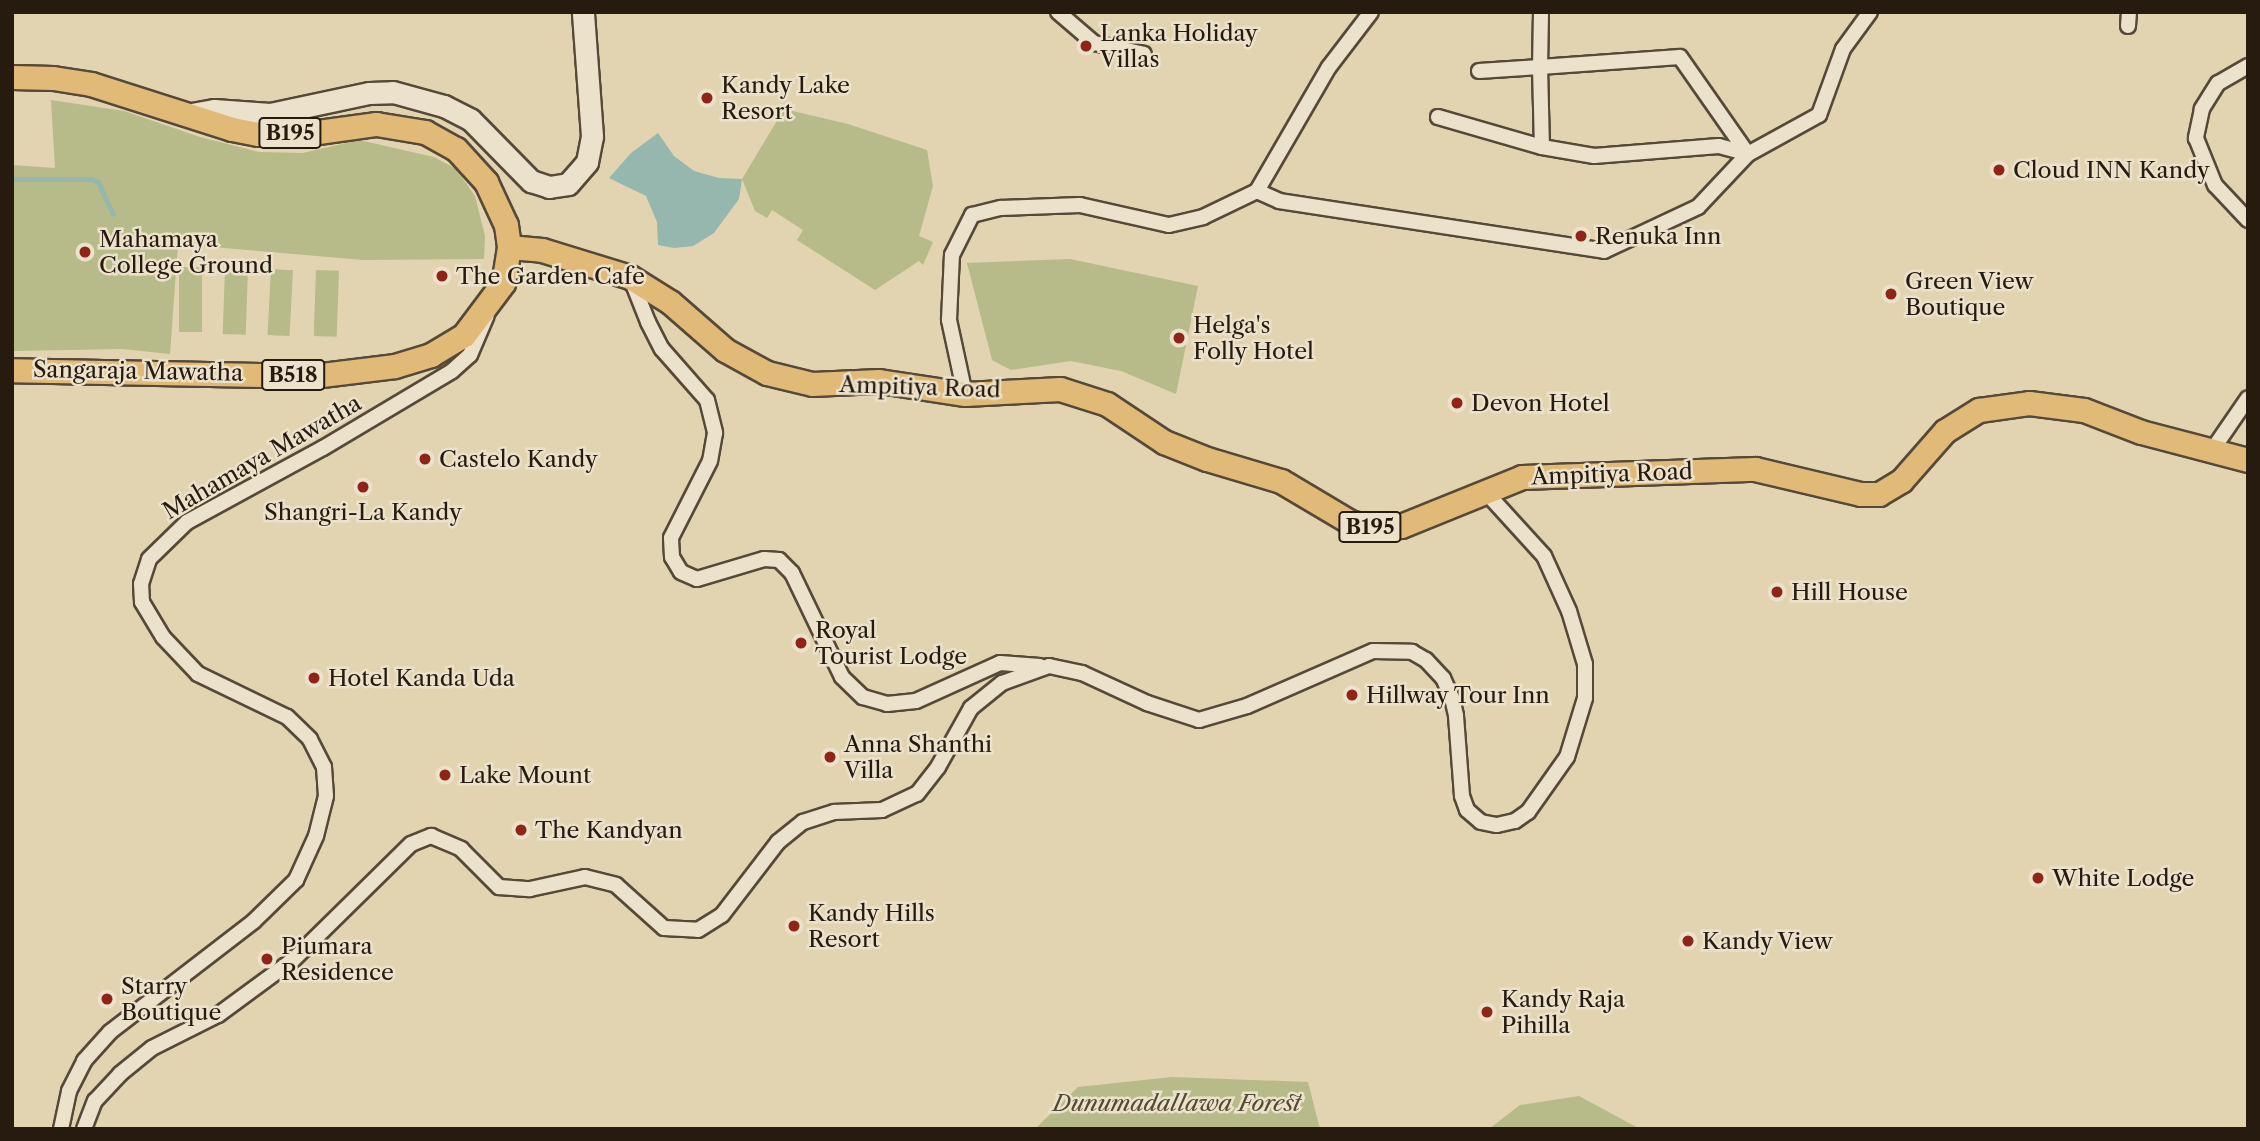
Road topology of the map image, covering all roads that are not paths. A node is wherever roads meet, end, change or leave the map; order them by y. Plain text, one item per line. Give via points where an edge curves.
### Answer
1 (583, 12) edge
2 (1058, 12) edge
3 (1371, 12) edge
4 (1541, 12) edge
5 (1870, 12) edge
6 (1144, 54) dead end
7 (2248, 65) edge
8 (1540, 67) junction
9 (1479, 71) dead end
10 (12, 77) edge
11 (186, 115) junction
12 (1438, 117) dead end
13 (1542, 147) junction
14 (1748, 155) junction
15 (1256, 191) junction
16 (2248, 220) edge
17 (509, 247) junction
18 (630, 276) junction
19 (491, 303) junction
20 (12, 370) edge
21 (965, 394) junction
22 (2248, 398) edge
23 (2211, 452) junction
24 (2248, 460) edge
25 (1484, 490) junction
26 (1049, 666) junction
27 (61, 1129) edge
28 (84, 1129) edge

1 - 11 main road via 592,136 587,162 568,184 549,187 531,181 471,120 444,106 393,92 270,114 214,110
2 - 6 street via 1094,43
3 - 15 street via 1329,67
4 - 8 street
5 - 14 street via 1843,49 1819,115
7 - 16 street via 2218,83 2202,109 2196,138 2216,185
8 - 9 street
8 - 13 street
8 - 14 street via 1680,57
10 - 11 main road, Sangaraja Mawatha / B195 via 72,80
11 - 17 main road, Sangaraja Mawatha / B195 via 258,134 376,124 425,132 456,149 486,182 506,225
12 - 13 street
13 - 14 street via 1594,156 1719,146
14 - 15 street via 1698,207 1604,251 1279,201
15 - 21 street via 1203,217 1169,225 1080,205 1001,208 972,215 952,255 949,320
17 - 18 main road, Ampitiya Road / B195 via 555,253
17 - 19 main road, Sangaraja Mawatha / B518 via 503,283
18 - 21 main road, Ampitiya Road / B195 via 670,302 725,350 767,373 812,384 879,381
18 - 26 street via 662,349 707,400 715,433 710,461 671,538 672,557 681,572 697,579 764,559 779,560 792,573 842,677 863,697 887,704 916,701 1000,663
19 - 20 main road, Sangaraja Mawatha / B518 via 464,335 431,355 354,372 314,376
19 - 27 street, Mahamaya Mawatha via 470,355 452,371 187,522 149,559 141,584 142,602 163,638 198,674 287,717 302,731 324,767 326,796 316,836 296,880 244,930 110,1032 84,1061 69,1091
21 - 25 main road, Ampitiya Road / B195 via 1060,389 1107,404 1164,442 1281,481 1350,523 1372,528 1401,526
22 - 23 street
23 - 24 main road, Ampitiya Road / B195
23 - 25 main road, Ampitiya Road / B195 via 2084,410 2029,403 1979,410 1945,431 1900,481 1879,494 1755,470 1522,477
25 - 26 street via 1544,556 1569,611 1585,664 1585,698 1567,757 1528,812 1516,821 1481,822 1467,810 1452,698 1443,678 1412,652 1373,651 1271,696 1199,720 1147,703 1082,673
26 - 28 street via 1002,683 971,709 917,794 882,810 834,812 803,822 778,842 722,915 698,930 664,928 616,885 586,877 530,888 499,887 461,849 430,836 411,844 293,960 218,1015 152,1048 120,1074 95,1101

